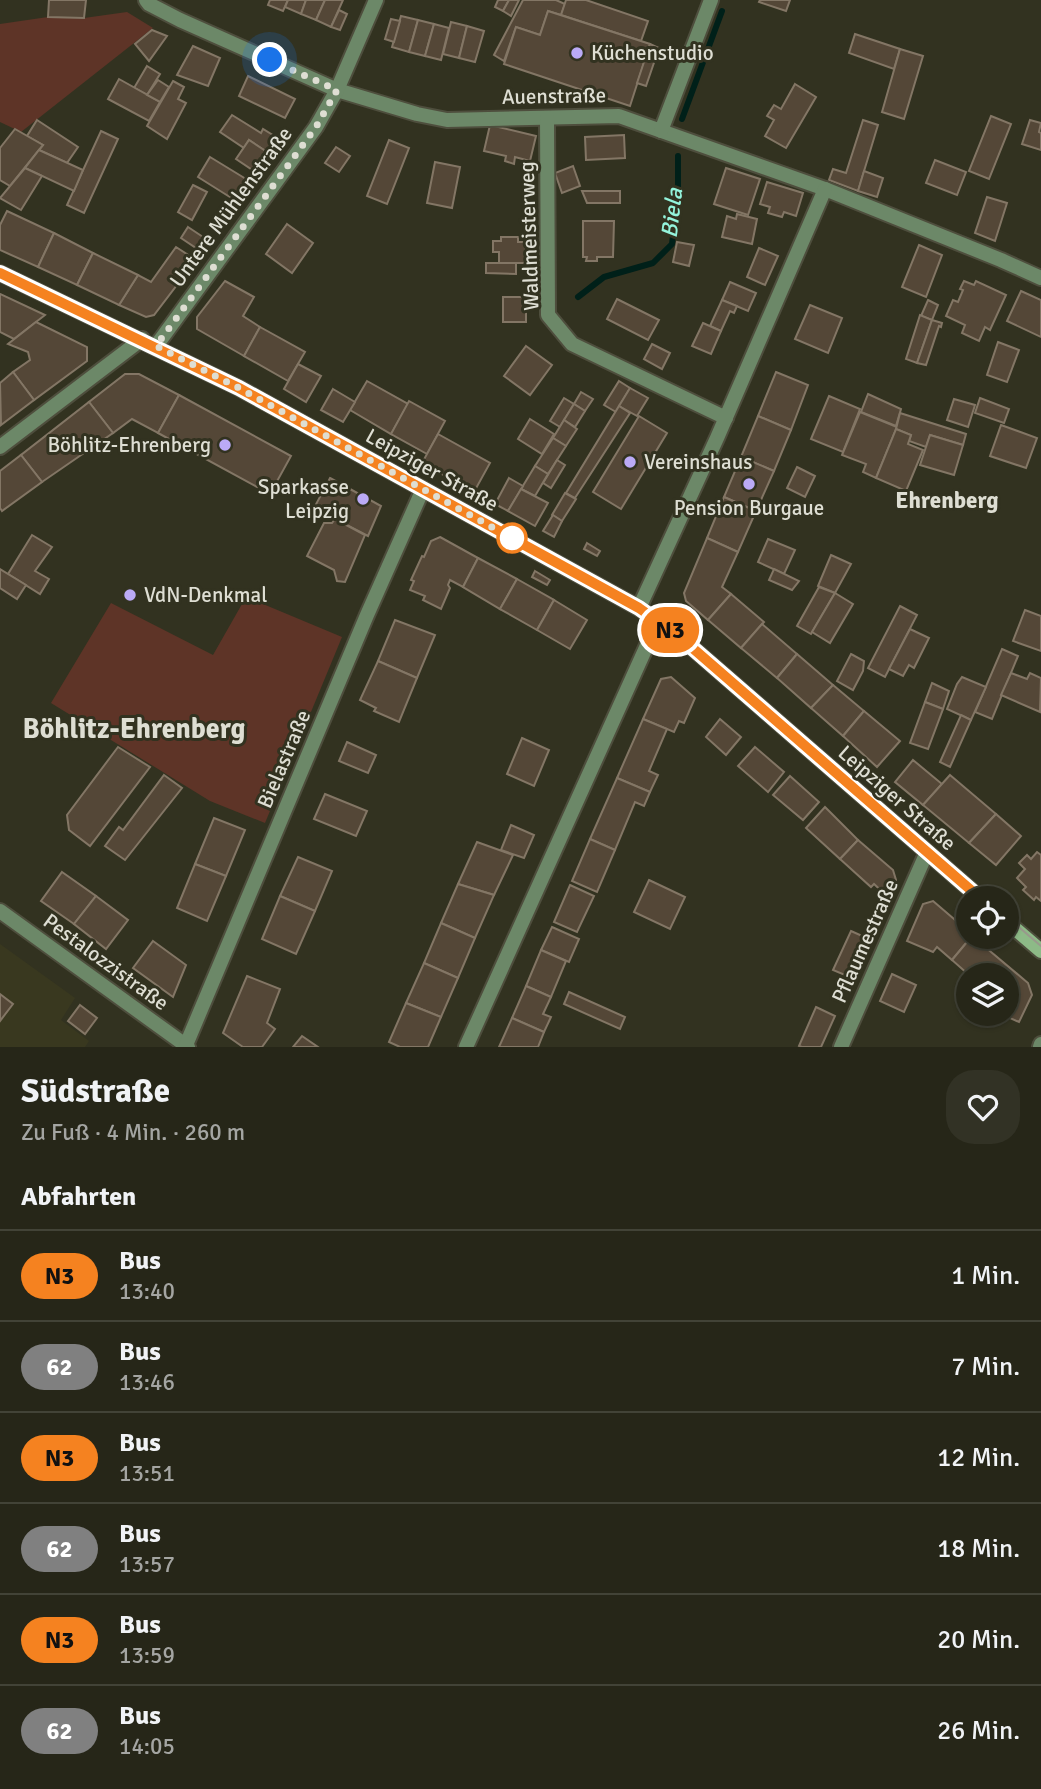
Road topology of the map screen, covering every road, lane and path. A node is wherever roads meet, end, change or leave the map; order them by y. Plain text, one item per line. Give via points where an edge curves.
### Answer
1 (146, 0) edge
2 (376, 0) edge
3 (711, 0) edge
4 (337, 90) junction
5 (547, 118) junction
6 (661, 131) junction
7 (825, 189) junction
8 (0, 273) edge
9 (1041, 278) edge
10 (149, 343) junction
11 (726, 418) junction
12 (0, 447) edge
13 (423, 489) junction
14 (639, 608) junction
15 (658, 621) junction
16 (927, 852) junction
17 (966, 886) edge
18 (0, 911) edge
19 (1019, 932) edge
20 (1041, 951) edge
21 (187, 1046) edge
22 (467, 1047) edge
23 (841, 1047) edge

1 - 4 street, Auenstraße via 180,20
2 - 4 street, Untere Mühlenstraße
3 - 6 street
4 - 5 street, Auenstraße via 447,120
4 - 10 street, Untere Mühlenstraße via 316,127
5 - 6 street, Auenstraße via 618,116
5 - 11 street, Waldmeisterweg via 548,315 572,344
6 - 7 street, Auenstraße
7 - 9 street, Auenstraße
7 - 11 street
8 - 10 street, Leipziger Straße
10 - 12 street, Untere Mühlenstraße
10 - 13 street, Leipziger Straße
11 - 14 street
13 - 14 street, Leipziger Straße
13 - 21 street, Bielastraße
14 - 15 street, Leipziger Straße
15 - 16 street, Leipziger Straße
15 - 22 street
16 - 17 street, Leipziger Straße
16 - 23 street, Pflaumestraße
18 - 21 street, Pestalozzistraße
19 - 20 street

